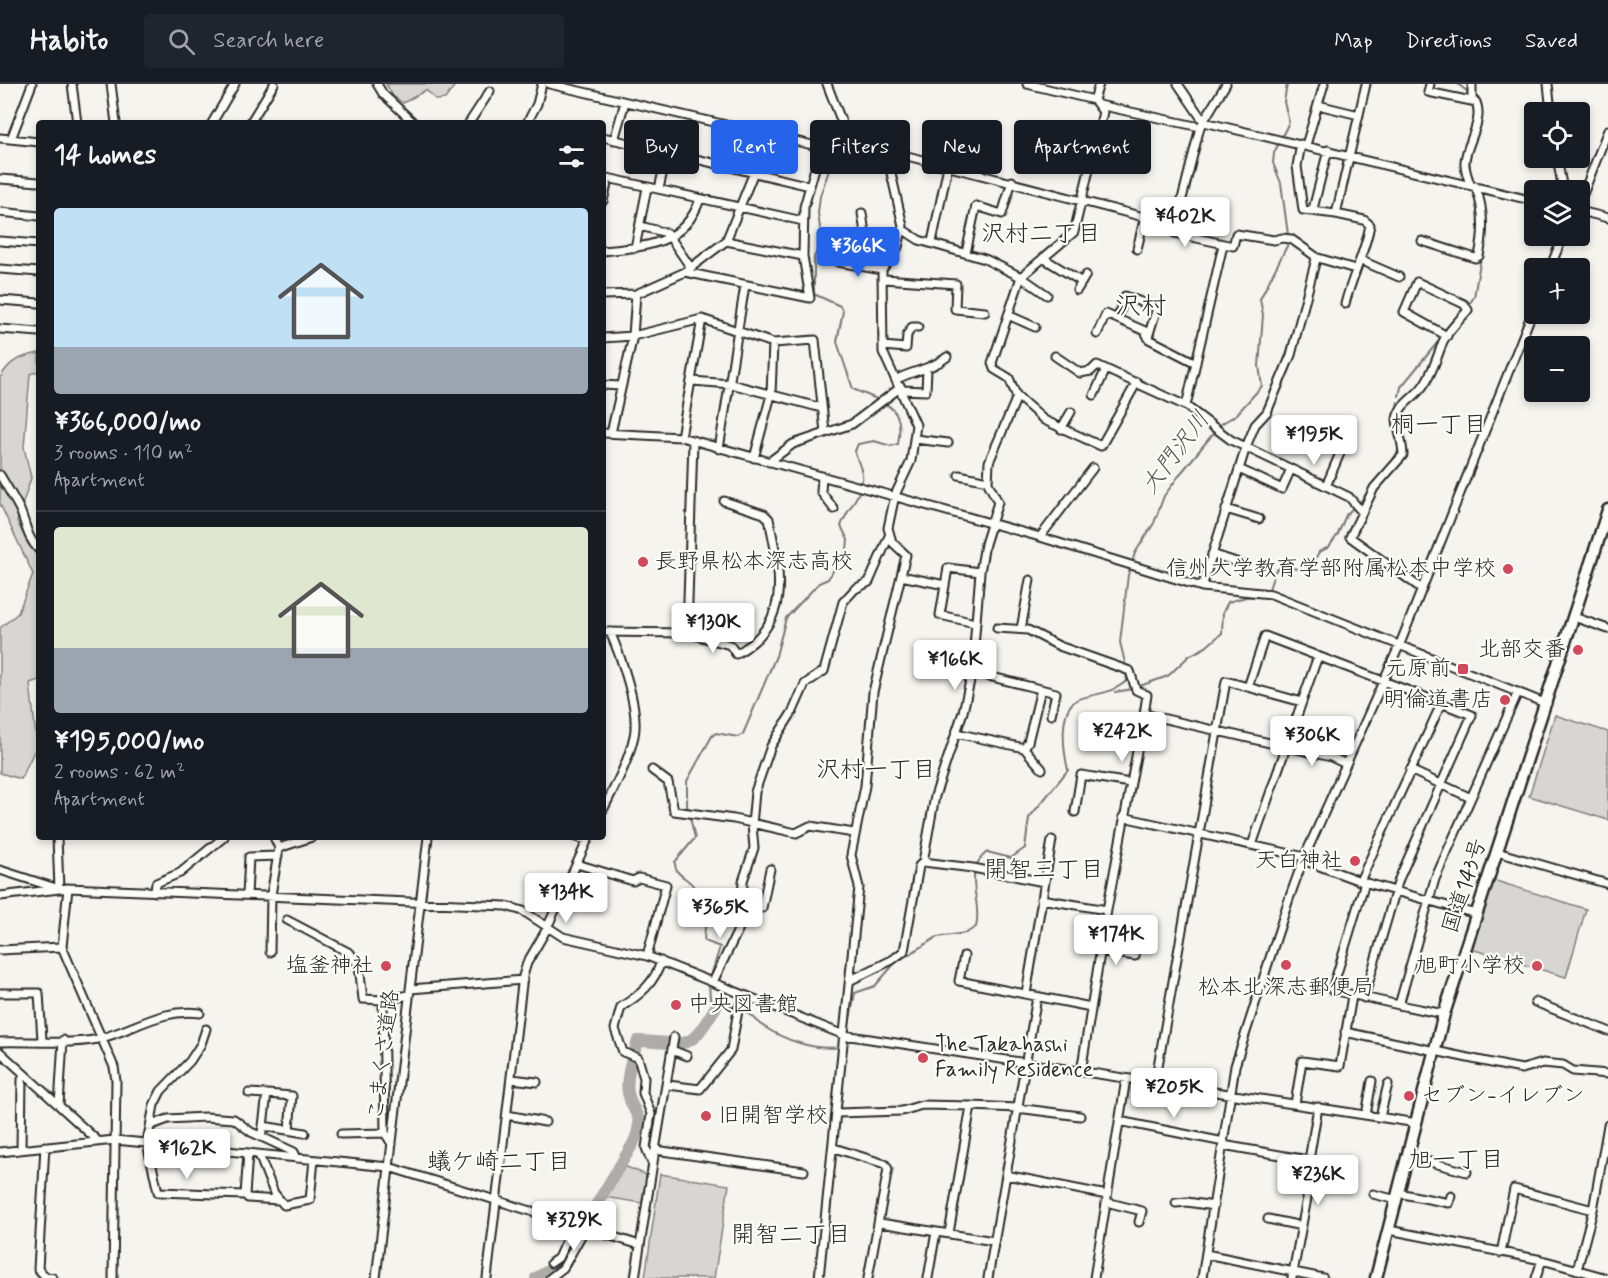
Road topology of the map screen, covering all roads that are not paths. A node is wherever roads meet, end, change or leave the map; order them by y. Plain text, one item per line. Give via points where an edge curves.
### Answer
1 (32, 84) edge
2 (72, 84) edge
3 (111, 84) edge
4 (235, 84) edge
5 (274, 84) edge
6 (377, 84) edge
7 (542, 84) edge
8 (549, 84) edge
9 (827, 84) edge
10 (1027, 84) edge
11 (1099, 84) edge
12 (1178, 84) edge
13 (1226, 84) edge
14 (1324, 84) edge
15 (1366, 84) edge
16 (1430, 84) edge
17 (1472, 84) edge
18 (1548, 84) edge
19 (490, 91) dead end
20 (1472, 96) junction
21 (625, 102) junction
22 (1096, 102) junction
23 (1550, 102) edge
24 (1318, 105) junction
25 (1359, 115) junction
26 (76, 120) edge
27 (116, 120) edge
28 (214, 120) edge
29 (252, 120) edge
30 (411, 120) edge
31 (471, 120) edge
32 (529, 120) edge
33 (841, 120) edge
34 (711, 121) edge
35 (1202, 124) junction
36 (1608, 130) edge
37 (0, 138) edge
38 (606, 138) edge
39 (10, 139) junction
40 (614, 140) junction
41 (36, 142) edge
42 (624, 142) edge
43 (1304, 145) junction
44 (1328, 150) junction
45 (1350, 156) junction
46 (662, 174) edge
47 (753, 174) edge
48 (762, 174) edge
49 (813, 174) edge
50 (891, 174) edge
51 (946, 174) edge
52 (982, 174) edge
53 (606, 178) edge
54 (0, 179) edge
55 (1589, 180) edge
56 (1011, 181) junction
57 (36, 182) edge
58 (1472, 185) junction
59 (810, 186) junction
60 (647, 188) junction
61 (659, 189) junction
62 (1524, 198) edge
63 (700, 199) junction
64 (1083, 199) junction
65 (742, 208) junction
66 (1313, 209) junction
67 (0, 212) edge
68 (862, 213) dead end
69 (1336, 214) junction
70 (1590, 214) edge
71 (36, 216) edge
72 (1145, 216) junction
73 (1608, 218) edge
74 (803, 221) junction
75 (1171, 224) junction
76 (640, 226) junction
77 (902, 229) junction
78 (671, 238) junction
79 (0, 241) edge
80 (726, 241) junction
81 (899, 241) junction
82 (1422, 241) dead end
83 (932, 242) junction
84 (36, 244) edge
85 (1223, 245) junction
86 (635, 248) junction
87 (1137, 249) dead end
88 (606, 250) edge
89 (966, 253) junction
90 (803, 256) junction
91 (1316, 257) junction
92 (1042, 258) junction
93 (1360, 260) junction
94 (838, 262) dead end
95 (0, 269) edge
96 (1355, 269) junction
97 (688, 270) junction
98 (882, 270) junction
99 (36, 272) edge
100 (1021, 277) junction
101 (1399, 277) dead end
102 (884, 279) junction
103 (745, 285) junction
104 (1077, 290) dead end
105 (636, 294) junction
106 (606, 295) edge
107 (1047, 296) dead end
108 (0, 300) edge
109 (36, 303) edge
110 (1345, 304) dead end
111 (985, 312) dead end
112 (1008, 315) junction
113 (1119, 318) junction
114 (702, 319) junction
115 (1528, 324) edge
116 (918, 327) dead end
117 (1035, 327) dead end
118 (0, 329) edge
119 (738, 331) junction
120 (36, 332) edge
121 (1097, 334) dead end
122 (633, 336) junction
123 (1447, 336) junction
124 (1148, 337) junction
125 (606, 338) edge
126 (773, 343) junction
127 (883, 346) junction
128 (1055, 356) dead end
129 (947, 357) dead end
130 (1196, 363) junction
131 (927, 369) junction
132 (1106, 369) junction
133 (897, 379) junction
134 (692, 381) junction
135 (1137, 382) junction
136 (731, 384) junction
137 (606, 385) edge
138 (620, 386) junction
139 (902, 389) junction
140 (771, 395) junction
141 (1016, 395) junction
142 (1094, 395) dead end
143 (1186, 406) junction
144 (822, 408) junction
145 (1071, 412) dead end
146 (1061, 429) junction
147 (825, 432) junction
148 (607, 433) edge
149 (681, 437) junction
150 (915, 439) junction
151 (693, 441) junction
152 (948, 443) dead end
153 (1246, 447) junction
154 (719, 449) junction
155 (1341, 451) dead end
156 (754, 458) junction
157 (769, 462) junction
158 (1094, 468) dead end
159 (1239, 469) junction
160 (1291, 469) junction
161 (0, 475) edge
162 (959, 475) dead end
163 (822, 476) junction
164 (988, 481) junction
165 (1326, 486) junction
166 (895, 495) junction
167 (724, 501) dead end
168 (834, 509) dead end
169 (1226, 509) junction
170 (1608, 510) edge
171 (1361, 511) junction
172 (1259, 519) dead end
173 (992, 523) junction
174 (889, 536) junction
175 (1040, 537) junction
176 (36, 547) edge
177 (1212, 554) junction
178 (1242, 564) dead end
179 (980, 572) junction
180 (901, 576) junction
181 (1030, 580) dead end
182 (945, 585) junction
183 (1202, 587) junction
184 (1422, 589) junction
185 (1574, 617) junction
186 (975, 623) junction
187 (997, 628) dead end
188 (1021, 629) junction
189 (1608, 629) edge
190 (606, 632) edge
191 (687, 633) junction
192 (1400, 644) junction
193 (1318, 656) junction
194 (972, 672) junction
195 (1383, 680) junction
196 (1248, 687) junction
197 (1041, 689) junction
198 (1518, 692) junction
199 (1302, 702) junction
200 (1442, 702) junction
201 (1547, 704) junction
202 (1144, 714) junction
203 (1051, 715) dead end
204 (1215, 731) junction
205 (956, 733) junction
206 (1286, 747) junction
207 (1024, 748) junction
208 (1346, 764) junction
209 (1042, 769) dead end
210 (652, 770) dead end
211 (1410, 770) junction
212 (1130, 783) junction
213 (1442, 784) junction
214 (1471, 798) junction
215 (606, 804) edge
216 (1075, 812) dead end
217 (1124, 817) junction
218 (753, 825) junction
219 (1197, 832) junction
220 (854, 833) junction
221 (57, 840) edge
222 (220, 840) edge
223 (275, 840) edge
224 (303, 840) edge
225 (428, 840) edge
226 (588, 840) edge
227 (1052, 840) dead end
228 (1252, 845) junction
229 (279, 848) junction
230 (1497, 852) junction
231 (278, 856) junction
232 (1304, 858) junction
233 (923, 862) junction
234 (577, 864) junction
235 (0, 870) edge
236 (770, 870) dead end
237 (1363, 881) junction
238 (1044, 882) junction
239 (1608, 884) edge
240 (68, 888) junction
241 (59, 889) junction
242 (1397, 891) junction
243 (155, 892) junction
244 (247, 895) junction
245 (0, 896) edge
246 (271, 896) junction
247 (1041, 899) junction
248 (1430, 901) junction
249 (420, 902) junction
250 (762, 908) dead end
251 (1107, 910) junction
252 (1476, 914) junction
253 (287, 920) dead end
254 (546, 925) junction
255 (62, 947) junction
256 (0, 950) edge
257 (1101, 951) junction
258 (270, 952) dead end
259 (647, 956) junction
260 (964, 956) dead end
261 (1135, 956) dead end
262 (661, 961) junction
263 (523, 980) junction
264 (851, 980) junction
265 (711, 981) junction
266 (410, 992) junction
267 (0, 993) edge
268 (1026, 994) junction
269 (1352, 996) junction
270 (1037, 997) junction
271 (1364, 998) junction
272 (383, 1000) junction
273 (1535, 1002) dead end
274 (1399, 1005) junction
275 (738, 1007) dead end
276 (1091, 1007) junction
277 (200, 1013) dead end
278 (1444, 1014) junction
279 (206, 1029) dead end
280 (1608, 1031) edge
281 (1345, 1032) junction
282 (847, 1035) junction
283 (674, 1037) dead end
284 (101, 1039) junction
285 (42, 1040) junction
286 (63, 1040) junction
287 (0, 1042) edge
288 (673, 1050) junction
289 (1435, 1050) junction
290 (0, 1052) edge
291 (687, 1056) dead end
292 (1025, 1063) junction
293 (1081, 1072) junction
294 (24, 1074) junction
295 (1608, 1074) edge
296 (512, 1079) junction
297 (1126, 1079) junction
298 (537, 1082) dead end
299 (1372, 1082) dead end
300 (1155, 1083) junction
301 (668, 1084) junction
302 (1388, 1084) dead end
303 (249, 1093) dead end
304 (267, 1094) junction
305 (1230, 1095) junction
306 (1295, 1104) junction
307 (59, 1105) junction
308 (971, 1106) junction
309 (1318, 1107) junction
310 (1017, 1108) junction
311 (837, 1113) junction
312 (507, 1115) junction
313 (1366, 1115) junction
314 (1080, 1116) dead end
315 (1380, 1117) junction
316 (1119, 1121) junction
317 (545, 1122) dead end
318 (1416, 1123) junction
319 (152, 1125) junction
320 (1608, 1125) edge
321 (263, 1126) junction
322 (289, 1130) junction
323 (305, 1133) dead end
324 (385, 1133) junction
325 (341, 1134) dead end
326 (261, 1137) junction
327 (115, 1140) junction
328 (98, 1141) junction
329 (147, 1143) junction
330 (1223, 1143) junction
331 (392, 1144) junction
332 (45, 1146) junction
333 (834, 1148) junction
334 (21, 1149) junction
335 (655, 1150) junction
336 (0, 1152) edge
337 (1606, 1152) edge
338 (248, 1153) junction
339 (259, 1155) junction
340 (1408, 1156) junction
341 (297, 1158) junction
342 (314, 1160) junction
343 (1309, 1160) junction
344 (652, 1163) junction
345 (389, 1167) junction
346 (804, 1171) dead end
347 (1006, 1175) junction
348 (1458, 1178) dead end
349 (1373, 1194) dead end
350 (245, 1195) junction
351 (1397, 1197) junction
352 (496, 1199) junction
353 (1107, 1199) junction
354 (278, 1200) junction
355 (1451, 1202) dead end
356 (1176, 1203) dead end
357 (1214, 1206) junction
358 (1593, 1210) junction
359 (1268, 1219) dead end
360 (1139, 1222) dead end
361 (880, 1223) junction
362 (580, 1225) junction
363 (1302, 1226) junction
364 (1389, 1230) junction
365 (936, 1232) junction
366 (949, 1233) junction
367 (994, 1241) junction
368 (640, 1245) junction
369 (1502, 1252) junction
370 (1206, 1254) junction
371 (1542, 1260) junction
372 (551, 1263) dead end
373 (1577, 1270) junction
374 (1293, 1274) edge
375 (53, 1278) edge
376 (113, 1278) edge
377 (376, 1278) edge
378 (487, 1278) edge
379 (550, 1278) edge
380 (635, 1278) edge
381 (819, 1278) edge
382 (868, 1278) edge
383 (928, 1278) edge
384 (988, 1278) edge
385 (1094, 1278) edge
386 (1202, 1278) edge
387 (1323, 1278) edge
388 (1376, 1278) edge
389 (1536, 1278) edge
390 (1605, 1278) edge

1 - 39 street
2 - 26 street
3 - 27 street
4 - 28 street
5 - 29 street
6 - 30 street
7 - 32 street
8 - 21 street
9 - 33 street
10 - 22 street
11 - 22 street
12 - 35 street
13 - 35 street
14 - 24 street
15 - 25 street
16 - 20 street via 1428,92
17 - 20 street
18 - 23 street
19 - 31 street
20 - 58 street via 1478,107 1477,123 1464,164
21 - 34 street
21 - 40 street
22 - 35 street
22 - 64 street via 1103,112
24 - 25 street
24 - 43 street
25 - 45 street
35 - 43 street
35 - 75 street via 1177,219
36 - 55 street
37 - 39 street
38 - 40 street
39 - 41 street
40 - 42 street
43 - 44 street
43 - 66 street via 1297,166 1303,210
44 - 45 street
44 - 66 street
45 - 58 street
45 - 69 street
46 - 61 street
47 - 65 street
48 - 59 street
49 - 59 street
50 - 77 street
51 - 83 street
52 - 56 street
53 - 60 street
54 - 57 street
56 - 64 street
56 - 89 street via 1002,214 976,206
58 - 62 street
58 - 82 street via 1481,199 1483,228 1479,256
59 - 74 street
60 - 61 street
60 - 76 street
61 - 63 street
63 - 65 street
63 - 78 street
64 - 72 street
64 - 92 street via 1074,232
65 - 74 street
65 - 80 street
66 - 69 street
67 - 71 street
68 - 81 street via 865,233
69 - 93 street via 1370,225
70 - 73 street
72 - 75 street
72 - 87 street
74 - 90 street
75 - 85 street via 1174,233
76 - 78 street via 668,233
76 - 86 street
77 - 81 street
77 - 83 street
78 - 86 street
78 - 97 street
79 - 84 street
80 - 90 street
80 - 97 street
81 - 98 street
83 - 89 street
85 - 91 street via 1233,246 1236,234 1288,239
85 - 130 street
86 - 88 street
89 - 100 street
90 - 103 street via 810,298
91 - 96 street
91 - 153 street via 1291,355
92 - 100 street
92 - 104 street via 1084,279
93 - 96 street
93 - 101 street
94 - 98 street
95 - 99 street
96 - 110 street
97 - 103 street
97 - 105 street
98 - 102 street
100 - 107 street
100 - 112 street
102 - 111 street via 956,284 955,309
102 - 127 street
103 - 119 street
105 - 106 street
105 - 122 street
108 - 109 street
112 - 117 street
112 - 141 street via 992,363 994,369 1009,378
113 - 121 street via 1106,314
113 - 124 street
113 - 124 street via 1125,296 1157,308
114 - 119 street
114 - 122 street
114 - 134 street
115 - 184 street
116 - 127 street via 912,327 907,335 906,348
118 - 120 street
119 - 126 street
119 - 136 street
122 - 125 street
122 - 138 street
123 - 123 street via 1468,310 1464,304 1417,282 1404,312
123 - 171 street via 1423,387 1401,409 1397,420 1404,440 1403,455 1374,488
124 - 130 street
126 - 140 street
126 - 144 street via 814,340
127 - 133 street
128 - 132 street via 1080,373 1097,365
129 - 131 street
130 - 143 street
131 - 133 street
131 - 139 street via 926,391
132 - 135 street
132 - 142 street
133 - 139 street
134 - 136 street
134 - 149 street
135 - 143 street
135 - 146 street via 1101,447
136 - 140 street
136 - 154 street
137 - 138 street
138 - 148 street
139 - 147 street via 852,424
139 - 150 street via 916,425
140 - 144 street
140 - 156 street
141 - 146 street via 1044,420
141 - 164 street via 988,462
143 - 153 street
144 - 147 street
145 - 146 street
147 - 157 street via 793,444
148 - 149 street
149 - 151 street
150 - 152 street
150 - 166 street via 911,461
151 - 154 street
151 - 191 street
153 - 159 street
153 - 160 street
154 - 156 street
155 - 165 street
156 - 157 street
157 - 163 street
158 - 175 street
159 - 160 street via 1282,489
159 - 169 street
160 - 165 street
161 - 176 street
162 - 164 street
163 - 166 street
163 - 168 street via 821,492
164 - 173 street via 998,502
165 - 171 street via 1349,497
166 - 173 street
166 - 174 street
167 - 191 street via 769,519 779,567 780,597 756,643 736,654 730,645
169 - 172 street
169 - 177 street
170 - 185 highway, 国道143号
171 - 184 street via 1350,537
173 - 175 street
173 - 179 street
174 - 180 street via 906,555
174 - 218 street via 869,582 843,602 824,671 805,684 794,711 771,746 755,792
175 - 183 street
177 - 178 street
177 - 183 street
179 - 182 street via 948,568
179 - 186 street
180 - 182 street
180 - 220 street via 876,675 865,786
181 - 188 street
182 - 186 street via 940,615
183 - 192 street via 1268,594
184 - 192 street
185 - 189 street
185 - 201 highway, 国道143号
186 - 194 street
187 - 188 street
188 - 202 street via 1126,671 1136,690 1147,695
190 - 191 street
190 - 215 street via 628,679 635,734 625,766
192 - 195 street
192 - 198 street
193 - 195 street
193 - 196 street via 1265,636
193 - 199 street
194 - 197 street
194 - 205 street
195 - 200 street
195 - 208 street
196 - 199 street
196 - 204 street via 1226,681
197 - 203 street via 1056,693
197 - 207 street
198 - 201 street
198 - 214 street
199 - 206 street
200 - 211 street
200 - 213 street via 1472,715
201 - 230 highway, 国道143号
202 - 204 street
202 - 212 street
204 - 206 street
204 - 219 street
205 - 207 street
205 - 233 street via 935,796
206 - 208 street
206 - 228 street
207 - 209 street
208 - 232 street
210 - 218 street via 668,782 674,811
211 - 213 street
211 - 237 street
212 - 216 street via 1081,775
212 - 217 street
213 - 214 street
213 - 242 street
214 - 248 street via 1435,879
217 - 219 street
217 - 251 street
218 - 220 street via 796,833 810,826
218 - 265 street via 754,848 743,881 741,924
219 - 228 street
219 - 300 street
220 - 264 street via 851,862 859,887
221 - 241 street
222 - 243 street via 180,873 156,883
223 - 229 street
224 - 229 street
225 - 249 street, こまくさ道路
226 - 234 street
227 - 238 street
228 - 232 street
229 - 231 street
230 - 239 street
230 - 252 highway, 国道143号
231 - 244 street via 249,857
231 - 246 street
232 - 237 street
232 - 305 street via 1242,1043
233 - 238 street
233 - 264 street via 908,914 904,951
234 - 254 street
234 - 259 street via 633,881 639,878 666,885
235 - 241 street
236 - 250 street
237 - 242 street
237 - 269 street via 1332,990
238 - 247 street
240 - 241 street
240 - 243 street
240 - 255 street
241 - 245 street
242 - 248 street
242 - 271 street
243 - 244 street
244 - 246 street
246 - 249 street
246 - 258 street
247 - 251 street
247 - 268 street
248 - 252 street
248 - 274 street
249 - 254 street via 515,908
249 - 266 street, こまくさ道路
251 - 257 street
252 - 278 highway, 国道143号
253 - 272 street via 350,953 359,966 363,999
254 - 259 street via 563,937
254 - 263 street
255 - 256 street
255 - 284 street
257 - 261 street
257 - 276 street
259 - 262 street
260 - 268 street via 958,981
262 - 265 street
262 - 344 street via 640,995 621,1007 615,1029 619,1044 628,1055 638,1058 644,1078 643,1093 651,1114 646,1148
263 - 266 street
263 - 296 street
264 - 282 street
265 - 282 street
266 - 272 street
266 - 331 street, こまくさ道路
267 - 285 street via 39,993
268 - 270 street
269 - 271 street
269 - 281 street
270 - 276 street
270 - 292 street
271 - 274 street
272 - 324 street
273 - 280 street
274 - 278 street
275 - 301 street via 731,1050 700,1089
276 - 293 street
277 - 284 street via 164,1014
278 - 289 highway, 国道143号
279 - 319 street via 190,1061 156,1098
281 - 289 street
281 - 306 street via 1340,1066 1302,1061
282 - 292 street
282 - 311 street
283 - 288 street
284 - 286 street
284 - 327 street via 116,1081
285 - 286 street
285 - 287 street
286 - 307 street
288 - 291 street
288 - 301 street
289 - 295 street via 1522,1069 1544,1063
289 - 318 highway, 国道143号
290 - 294 street
292 - 293 street
292 - 310 street
293 - 297 street
294 - 307 street
294 - 334 street
296 - 298 street
296 - 312 street
297 - 300 street
297 - 316 street
299 - 313 street
300 - 305 street
301 - 335 street
302 - 315 street
303 - 304 street
304 - 321 street
304 - 322 street via 292,1096
305 - 306 street
305 - 330 street
306 - 309 street
307 - 328 street
308 - 310 street
308 - 311 street via 922,1105 902,1112
308 - 366 street
309 - 313 street
309 - 343 street
310 - 314 street
310 - 347 street
311 - 333 street
312 - 317 street
312 - 352 street
313 - 315 street
315 - 318 street
316 - 330 street
316 - 353 street
318 - 340 highway, 国道143号
319 - 326 street via 168,1119 234,1119
319 - 329 street
320 - 337 street
321 - 322 street
321 - 326 street
322 - 323 street
324 - 325 street
324 - 331 street
326 - 341 street via 294,1152
327 - 328 street
327 - 329 street
327 - 376 street
328 - 332 street
329 - 338 street
329 - 350 street via 158,1192
330 - 343 street
330 - 357 street
331 - 345 street, こまくさ道路
332 - 334 street
332 - 375 street via 38,1269
333 - 361 street via 885,1164 888,1169
333 - 381 street
334 - 336 street
335 - 344 street
335 - 346 street
337 - 358 street
338 - 339 street
338 - 350 street
339 - 341 street
339 - 354 street
340 - 348 street via 1463,1171
340 - 351 highway, 国道143号
341 - 342 street
342 - 345 street
342 - 354 street via 310,1200 284,1205
343 - 363 street via 1314,1161
344 - 368 street
345 - 352 street
345 - 377 street, こまくさ道路
347 - 353 street
347 - 367 street
349 - 351 street
350 - 354 street
351 - 355 street
351 - 364 highway, 国道143号
352 - 362 street
352 - 378 street
353 - 360 street via 1142,1211
353 - 385 street
356 - 357 street
357 - 370 street
358 - 369 street via 1514,1189
358 - 373 street
359 - 363 street
361 - 365 street
361 - 382 street via 876,1227
362 - 368 street
362 - 372 street
362 - 379 street via 563,1268
363 - 374 street
364 - 369 street
364 - 388 highway, 国道143号
365 - 366 street
365 - 383 street
366 - 367 street
367 - 384 street
368 - 380 street
369 - 371 street
370 - 374 street
370 - 386 street
371 - 373 street
371 - 389 street
373 - 390 street
374 - 387 street

